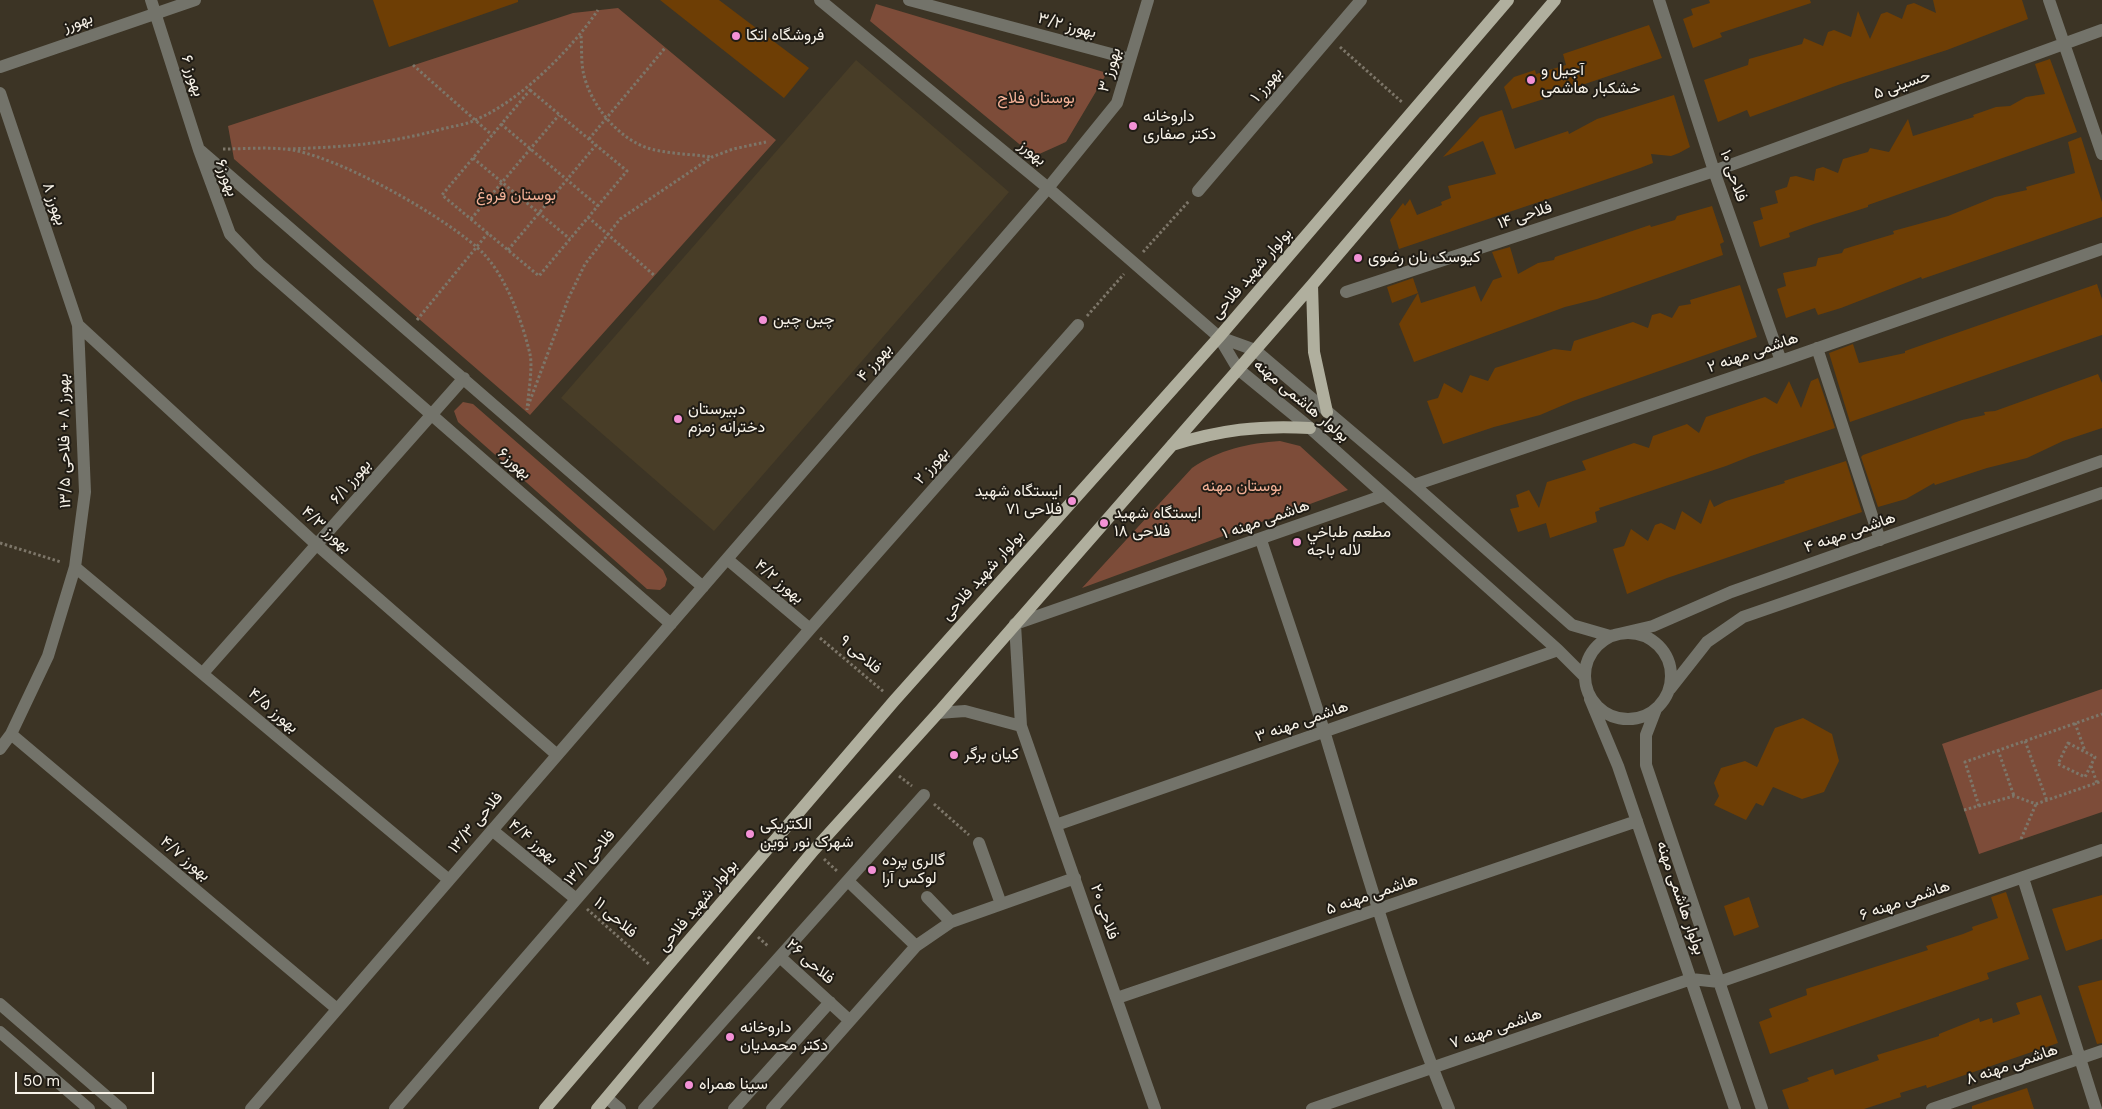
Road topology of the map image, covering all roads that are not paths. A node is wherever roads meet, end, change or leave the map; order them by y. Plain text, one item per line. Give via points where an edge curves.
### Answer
1 (151, 0) edge
2 (195, 0) edge
3 (820, 0) edge
4 (909, 0) edge
5 (1148, 0) edge
6 (1361, 0) edge
7 (1508, 0) edge
8 (1555, 0) edge
9 (1659, 0) edge
10 (2049, 0) edge
11 (155, 13) junction
12 (2102, 30) edge
13 (2063, 44) junction
14 (1130, 59) junction
15 (0, 67) edge
16 (0, 93) edge
17 (199, 150) junction
18 (2102, 154) edge
19 (1714, 171) junction
20 (1048, 188) junction
21 (1198, 191) dead end
22 (2102, 249) edge
23 (1312, 285) junction
24 (1346, 292) dead end
25 (78, 325) junction
26 (1078, 325) dead end
27 (1219, 337) junction
28 (1817, 348) junction
29 (1255, 350) junction
30 (1780, 361) junction
31 (1238, 369) junction
32 (464, 378) junction
33 (1327, 412) junction
34 (432, 414) junction
35 (1310, 428) junction
36 (1172, 445) junction
37 (2102, 461) edge
38 (1414, 485) junction
39 (2102, 493) edge
40 (1385, 495) junction
41 (1261, 540) junction
42 (1880, 540) junction
43 (317, 545) junction
44 (727, 559) junction
45 (76, 567) junction
46 (703, 587) junction
47 (671, 624) junction
48 (1015, 624) junction
49 (810, 629) junction
50 (1610, 636) junction
51 (1558, 650) junction
52 (203, 673) junction
53 (1584, 676) junction
54 (1670, 689) junction
55 (1590, 699) junction
56 (1656, 709) junction
57 (938, 713) junction
58 (1021, 726) junction
59 (1324, 732) junction
60 (11, 734) junction
61 (0, 750) edge
62 (556, 754) junction
63 (924, 795) dead end
64 (1637, 822) junction
65 (1056, 825) junction
66 (492, 830) junction
67 (979, 843) dead end
68 (2102, 850) edge
69 (1075, 878) junction
70 (2023, 878) junction
71 (449, 880) junction
72 (848, 881) junction
73 (927, 897) dead end
74 (576, 899) junction
75 (1001, 904) junction
76 (1378, 910) junction
77 (951, 922) junction
78 (916, 946) junction
79 (780, 957) junction
80 (1692, 980) junction
81 (1719, 982) junction
82 (1117, 998) junction
83 (830, 1002) junction
84 (0, 1004) edge
85 (337, 1009) junction
86 (849, 1020) junction
87 (0, 1032) edge
88 (2102, 1051) edge
89 (2079, 1059) junction
90 (1432, 1068) junction
91 (607, 1098) junction
92 (89, 1109) edge
93 (121, 1109) edge
94 (251, 1109) edge
95 (395, 1109) edge
96 (545, 1109) edge
97 (597, 1109) edge
98 (620, 1109) edge
99 (644, 1109) edge
100 (734, 1109) edge
101 (772, 1109) edge
102 (1155, 1109) edge
103 (1312, 1109) edge
104 (1449, 1109) edge
105 (1735, 1109) edge
106 (1762, 1109) edge
107 (1932, 1109) edge
108 (2096, 1109) edge

1 - 11 street, بهورز ۶
2 - 11 street, بهورز
3 - 20 street, بهورز
4 - 14 street, بهورز ۳/۲
5 - 14 street, بهورز ۳
6 - 21 street, بهورز ۱
7 - 27 main road, بولوار شهید فلاحی
8 - 23 main road
9 - 19 street, فلاحی ۱۰
10 - 13 street
11 - 15 street, بهورز
11 - 17 street, بهورز ۶
12 - 13 street, حسینی ۵
13 - 18 street
13 - 19 street, حسینی ۵
14 - 20 street, بهورز ۳ via 1117,104
16 - 25 street, بهورز ۸
17 - 32 street, بهورز۶
17 - 34 street, بهورز۶ via 230,234 259,264
19 - 24 street, فلاحی ۱۴
19 - 30 street, فلاحی ۱۰
20 - 27 street, بهورز
20 - 44 street, بهورز ۴
22 - 28 street, هاشمی مهنه ۲
23 - 29 main road
23 - 33 main road via 1314,352
25 - 43 street, بهورز ۴/۳
25 - 45 street, بهورز ۸ + فلاحی ۱۳/۵ via 86,492
26 - 49 street, بهورز ۲
27 - 29 street, بولوار هاشمی مهنه
27 - 31 street, بولوار هاشمی مهنه
27 - 96 main road, بولوار شهید فلاحی via 894,701
28 - 30 street, هاشمی مهنه ۲
28 - 42 street
29 - 31 main road
29 - 33 street, بولوار هاشمی مهنه
30 - 38 street, هاشمی مهنه ۲
31 - 35 street, بولوار هاشمی مهنه
31 - 36 main road
32 - 34 street, بهورز ۶/۱
32 - 46 street, بهورز۶
33 - 38 street, بولوار هاشمی مهنه
34 - 43 street, بهورز ۶/۱
34 - 47 street, بهورز۶
35 - 36 main road via 1242,428
35 - 40 street, بولوار هاشمی مهنه
36 - 48 main road
37 - 42 street, هاشمی مهنه ۴
38 - 50 street, بولوار هاشمی مهنه via 1572,625
39 - 54 street via 1743,617 1706,642
40 - 41 street, هاشمی مهنه ۱
40 - 51 street, بولوار هاشمی مهنه
41 - 48 street, هاشمی مهنه ۱
41 - 59 street
42 - 50 street, هاشمی مهنه ۴ via 1731,592 1653,626
43 - 52 street, بهورز ۶/۱
43 - 62 street, بهورز ۴/۳
44 - 46 street, فلاحی ۱۳/۳
44 - 49 street, بهورز ۴/۲
45 - 52 street, بهورز ۴/۵
45 - 60 street, بهورز ۸ + فلاحی ۱۳/۵ via 48,656
46 - 47 street, فلاحی ۱۳/۳
47 - 62 street, فلاحی ۱۳/۳
48 - 57 main road
48 - 58 street, فلاحی ۲۰
49 - 74 street, فلاحی ۱۳/۱
50 - 53 street via 1591,652
50 - 54 street via 1635,633 1657,644 1670,664
51 - 53 street, بولوار هاشمی مهنه
51 - 59 street, هاشمی مهنه ۳
52 - 71 street, بهورز ۴/۵
53 - 55 street
54 - 56 street
55 - 56 street via 1609,716 1634,720
55 - 64 street, بولوار هاشمی مهنه
56 - 81 street, بولوار هاشمی مهنه via 1646,735 1646,765
57 - 58 street via 965,711
57 - 91 main road via 814,850
58 - 65 street, فلاحی ۲۰
59 - 65 street, هاشمی مهنه ۳
59 - 76 street
60 - 61 street, بهورز ۸ + فلاحی ۱۳/۵
60 - 85 street, بهورز ۴/۷
62 - 66 street, فلاحی ۱۳/۳
63 - 72 street
64 - 76 street, هاشمی مهنه ۵
64 - 80 street, بولوار هاشمی مهنه
65 - 69 street, فلاحی ۲۰
66 - 71 street, فلاحی ۱۳/۳
66 - 74 street, بهورز ۴/۴
67 - 75 street
68 - 70 street, هاشمی مهنه ۶
69 - 75 street
69 - 82 street, فلاحی ۲۰
70 - 81 street, هاشمی مهنه ۶
70 - 89 street
71 - 85 street, فلاحی ۱۳/۳
72 - 78 street
72 - 79 street
73 - 77 street
74 - 95 street, فلاحی ۱۳/۱
75 - 77 street
76 - 82 street, هاشمی مهنه ۵
76 - 90 street
77 - 78 street
78 - 86 street
79 - 83 street, فلاحی ۲۶
79 - 99 street
80 - 81 street
80 - 90 street, هاشمی مهنه ۷
80 - 105 street, بولوار هاشمی مهنه
81 - 106 street, بولوار هاشمی مهنه
82 - 102 street, فلاحی ۲۰
83 - 86 street, فلاحی ۲۶
83 - 100 street
84 - 93 street
85 - 94 street, فلاحی ۱۳/۳
86 - 101 street
87 - 92 street
88 - 89 street, هاشمی مهنه ۸
89 - 107 street, هاشمی مهنه ۸
89 - 108 street
90 - 103 street, هاشمی مهنه ۷
90 - 104 street
91 - 97 main road
91 - 98 street

